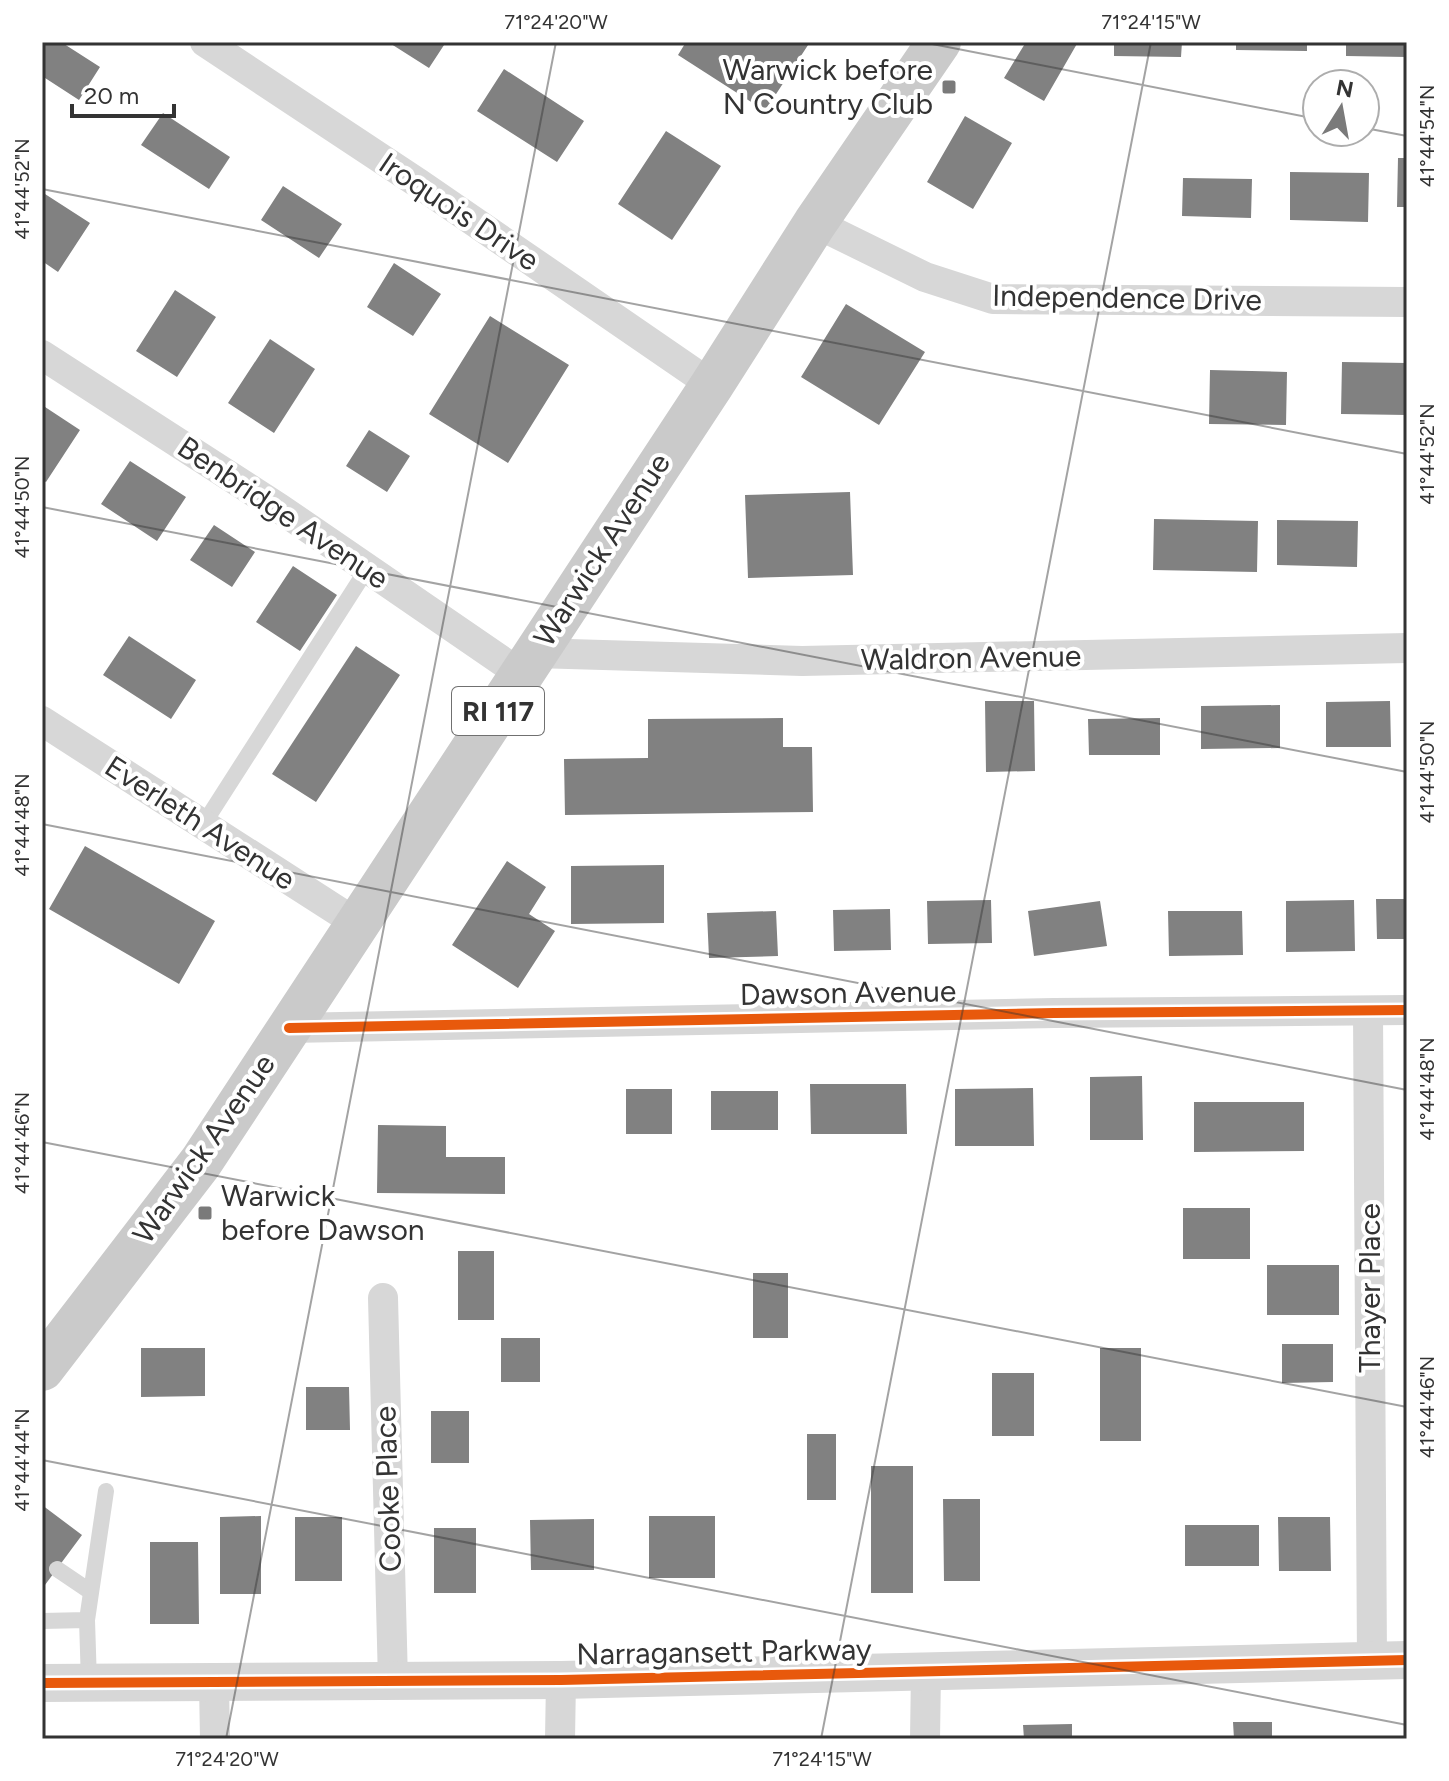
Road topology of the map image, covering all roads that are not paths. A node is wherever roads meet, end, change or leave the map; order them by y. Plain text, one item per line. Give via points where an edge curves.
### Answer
1 (205, 42) edge
2 (939, 42) edge
3 (815, 223) junction
4 (1407, 302) edge
5 (42, 355) edge
6 (712, 385) junction
7 (367, 569) junction
8 (1407, 648) edge
9 (528, 664) junction
10 (42, 721) edge
11 (203, 825) junction
12 (358, 924) junction
13 (1407, 1010) edge
14 (1368, 1012) junction
15 (289, 1028) junction
16 (383, 1298) dead end
17 (42, 1369) edge
18 (106, 1491) dead end
19 (57, 1569) dead end
20 (91, 1592) junction
21 (87, 1620) junction
22 (42, 1621) edge
23 (1390, 1660) edge
24 (926, 1671) junction
25 (561, 1680) junction
26 (393, 1681) junction
27 (42, 1683) edge
28 (89, 1684) junction
29 (214, 1684) junction
30 (215, 1739) edge
31 (560, 1739) edge
32 (925, 1739) edge

1 - 6 street, Iroquois Drive
2 - 3 main road, Warwick Avenue / RI 117
3 - 4 street, Independence Drive via 925,277 993,299
3 - 6 main road, Warwick Avenue / RI 117
5 - 7 street, Benbridge Avenue
6 - 9 main road, Warwick Avenue / RI 117
7 - 9 street, Benbridge Avenue
7 - 11 lane
8 - 9 street, Waldron Avenue
9 - 12 main road, Warwick Avenue / RI 117
10 - 11 street, Everleth Avenue
11 - 12 street, Everleth Avenue
12 - 15 main road, Warwick Avenue / RI 117
13 - 14 street, Dawson Avenue
14 - 15 street, Dawson Avenue
14 - 23 street, Thayer Place
15 - 17 main road, Warwick Avenue / RI 117 via 201,1162
16 - 26 street, Cooke Place
18 - 20 lane
19 - 20 lane
20 - 21 lane
21 - 22 lane
21 - 28 lane
23 - 24 street, Narragansett Parkway
24 - 25 street, Narragansett Parkway
24 - 32 street
25 - 26 street, Narragansett Parkway
25 - 31 street
26 - 29 street, Narragansett Parkway
27 - 28 street, Narragansett Parkway
28 - 29 street, Narragansett Parkway
29 - 30 street

